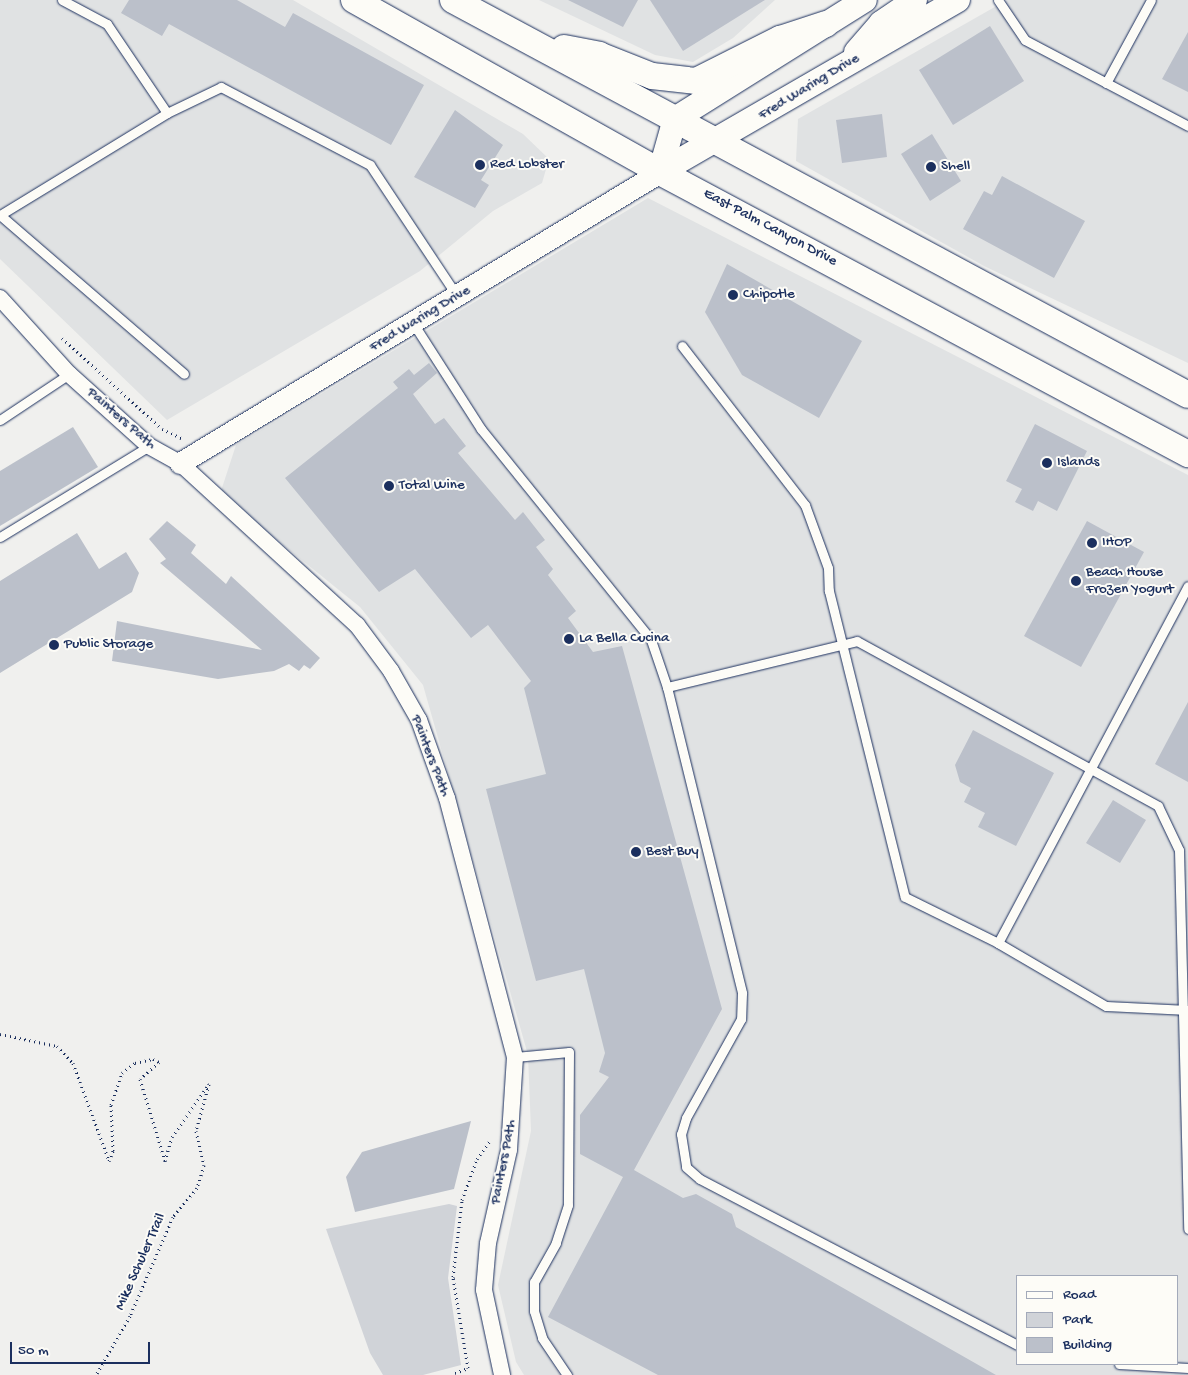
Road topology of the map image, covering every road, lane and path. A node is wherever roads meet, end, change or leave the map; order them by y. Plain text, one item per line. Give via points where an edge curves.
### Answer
1 (62, 0) edge
2 (354, 0) edge
3 (453, 0) edge
4 (865, 0) edge
5 (915, 0) edge
6 (958, 0) edge
7 (998, 0) edge
8 (1151, 0) edge
9 (826, 24) junction
10 (534, 42) junction
11 (848, 64) junction
12 (1106, 83) junction
13 (167, 113) junction
14 (675, 119) junction
15 (1188, 126) edge
16 (716, 143) junction
17 (660, 172) junction
18 (0, 215) edge
19 (457, 296) junction
20 (0, 298) edge
21 (413, 323) junction
22 (55, 332) dead end
23 (682, 346) dead end
24 (69, 374) junction
25 (184, 374) dead end
26 (1188, 395) edge
27 (0, 420) edge
28 (162, 429) dead end
29 (150, 446) junction
30 (1188, 454) edge
31 (180, 463) junction
32 (0, 537) edge
33 (1188, 586) edge
34 (842, 644) junction
35 (667, 687) junction
36 (1091, 767) junction
37 (1183, 849) edge
38 (998, 943) junction
39 (1184, 1010) edge
40 (0, 1034) edge
41 (515, 1057) junction
42 (498, 1130) dead end
43 (1188, 1229) edge
44 (1016, 1344) edge
45 (1136, 1365) edge
46 (1188, 1368) edge
47 (455, 1373) dead end
48 (96, 1375) edge
49 (502, 1375) edge
50 (567, 1375) edge

1 - 13 lane via 107,24
2 - 17 main road, East Palm Canyon Drive
3 - 10 main road
4 - 9 main road
5 - 11 main road via 881,23
6 - 11 main road, Fred Waring Drive
7 - 12 lane via 1025,40
8 - 12 lane
9 - 10 main road via 780,39 696,82 652,76 599,56
9 - 14 main road
10 - 14 main road
11 - 16 main road, Fred Waring Drive
12 - 15 lane
13 - 18 lane
13 - 19 lane via 221,87 370,165
14 - 16 main road
14 - 17 main road
16 - 17 main road, Fred Waring Drive
16 - 26 main road
17 - 19 street, Fred Waring Drive
17 - 30 main road, East Palm Canyon Drive
18 - 25 lane
19 - 21 street, Fred Waring Drive
20 - 24 street, Painters Path
21 - 31 street, Fred Waring Drive
21 - 35 lane via 481,429 651,640
22 - 28 path
23 - 34 lane via 805,505 828,568
24 - 27 lane
24 - 29 street, Painters Path
29 - 31 street, Painters Path
29 - 32 lane
31 - 41 street, Painters Path via 351,619 401,687 419,720 447,798
33 - 36 lane
34 - 35 lane
34 - 36 lane via 857,641
34 - 38 lane via 905,897
35 - 44 lane via 742,993 741,1019 686,1118 681,1143 686,1167 700,1179
36 - 37 lane via 1158,806
36 - 38 lane
37 - 39 lane
38 - 39 lane via 1106,1006
39 - 43 lane
40 - 48 path, Mike Schuler Trail via 57,1046 73,1063 109,1161 113,1151 111,1105 122,1073 135,1063 152,1059 159,1062 140,1079 165,1161 172,1137 209,1084 210,1093 202,1105 196,1131 204,1165 197,1188 172,1216 130,1316
41 - 49 street, Painters Path via 509,1150 488,1243 484,1290
41 - 50 lane via 569,1052 568,1205 556,1243 534,1282 534,1311 542,1338
42 - 47 path via 477,1159 462,1200 453,1277 468,1368
45 - 46 lane

